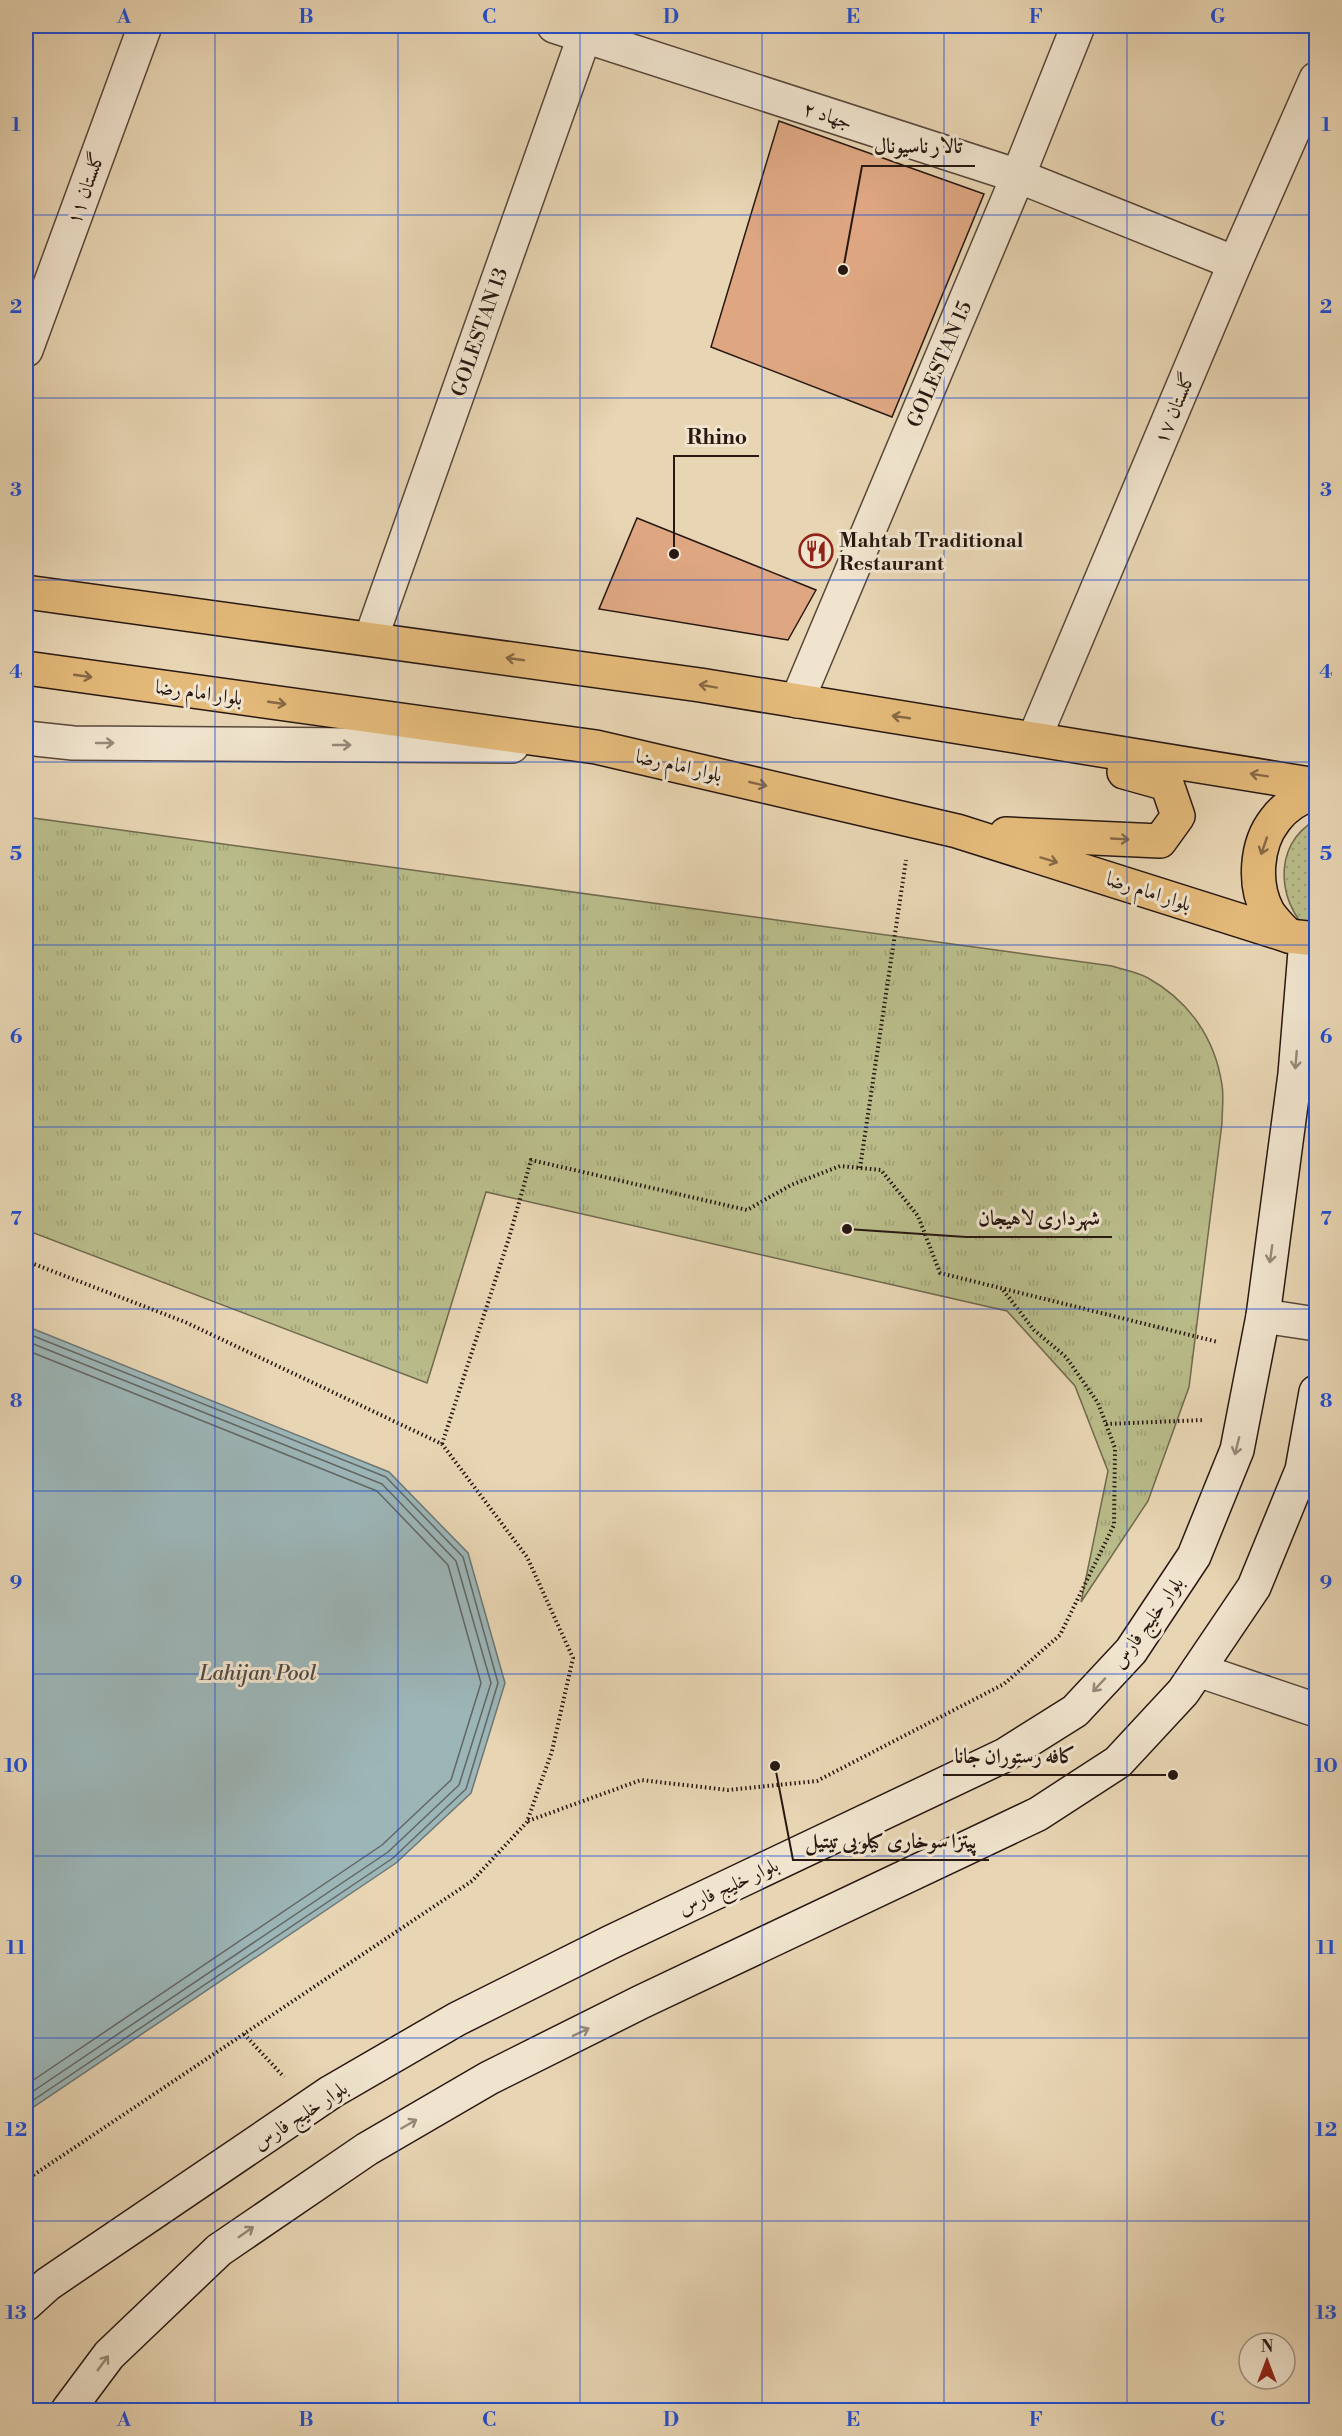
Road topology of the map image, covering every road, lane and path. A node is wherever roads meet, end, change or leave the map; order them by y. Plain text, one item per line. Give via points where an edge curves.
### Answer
1 (146, 26) edge
2 (1078, 26) edge
3 (575, 29) edge
4 (1317, 80) edge
5 (1018, 176) junction
6 (1235, 263) junction
7 (26, 350) edge
8 (26, 592) edge
9 (371, 638) junction
10 (26, 668) edge
11 (796, 701) junction
12 (948, 724) junction
13 (26, 738) edge
14 (1034, 739) junction
15 (596, 747) junction
16 (1317, 785) edge
17 (1317, 792) edge
18 (911, 820) junction
19 (957, 831) junction
20 (1304, 938) edge
21 (860, 1168) junction
22 (26, 1261) edge
23 (1002, 1289) junction
24 (1263, 1316) junction
25 (1317, 1324) edge
26 (1256, 1352) junction
27 (1317, 1392) edge
28 (1243, 1419) junction
29 (1106, 1424) junction
30 (442, 1444) junction
31 (1198, 1670) junction
32 (1317, 1710) edge
33 (527, 1822) junction
34 (26, 2180) edge
35 (26, 2304) edge
36 (68, 2410) edge

1 - 7 street, گلستان ۱۱
2 - 5 street, GOLESTAN 15
3 - 5 street, جهاد ۲
3 - 9 street, GOLESTAN 13
4 - 6 street, گلستان ۱۷
5 - 6 street, جهاد ۲
5 - 11 street, GOLESTAN 15
6 - 14 street, گلستان ۱۷
8 - 9 main road
11 -> 9 main road
10 -> 15 main road, بلوار امام رضا
12 -> 11 main road
12 - 14 main road
19 -> 12 main road via 1160,841 1178,816 1167,784
13 -> 15 street via 73,743
16 -> 14 main road
15 -> 18 main road, بلوار امام رضا
17 -> 20 main road via 1299,798 1275,820 1261,849 1258,880 1268,912
18 - 19 main road, بلوار امام رضا
18 - 21 path
19 -> 20 main road, بلوار امام رضا
20 -> 24 street, بلوار خلیج فارس via 1295,1074
21 - 23 path via 881,1170 918,1216 940,1274
21 - 30 path via 840,1166 791,1185 747,1210 531,1160
22 - 30 path via 185,1322
23 - 26 path
23 - 29 path via 1034,1330 1066,1357 1098,1403
24 - 25 street
24 - 26 street, بلوار خلیج فارس
26 - 28 street, بلوار خلیج فارس
27 - 31 street via 1302,1470 1254,1587
28 - 29 path
28 -> 35 street, بلوار خلیج فارس via 1237,1450 1194,1556 1131,1650 1075,1711 1005,1755 457,2019 331,2092 48,2283
29 - 33 path via 1115,1448 1114,1525 1060,1635 1004,1684 817,1781 728,1790 641,1780
30 - 33 path via 527,1557 573,1658 552,1751
31 - 32 street
36 -> 31 street via 109,2355 219,2250 354,2157 499,2073 640,2002 1038,1814 1118,1762 1183,1692
33 - 34 path via 472,1881

